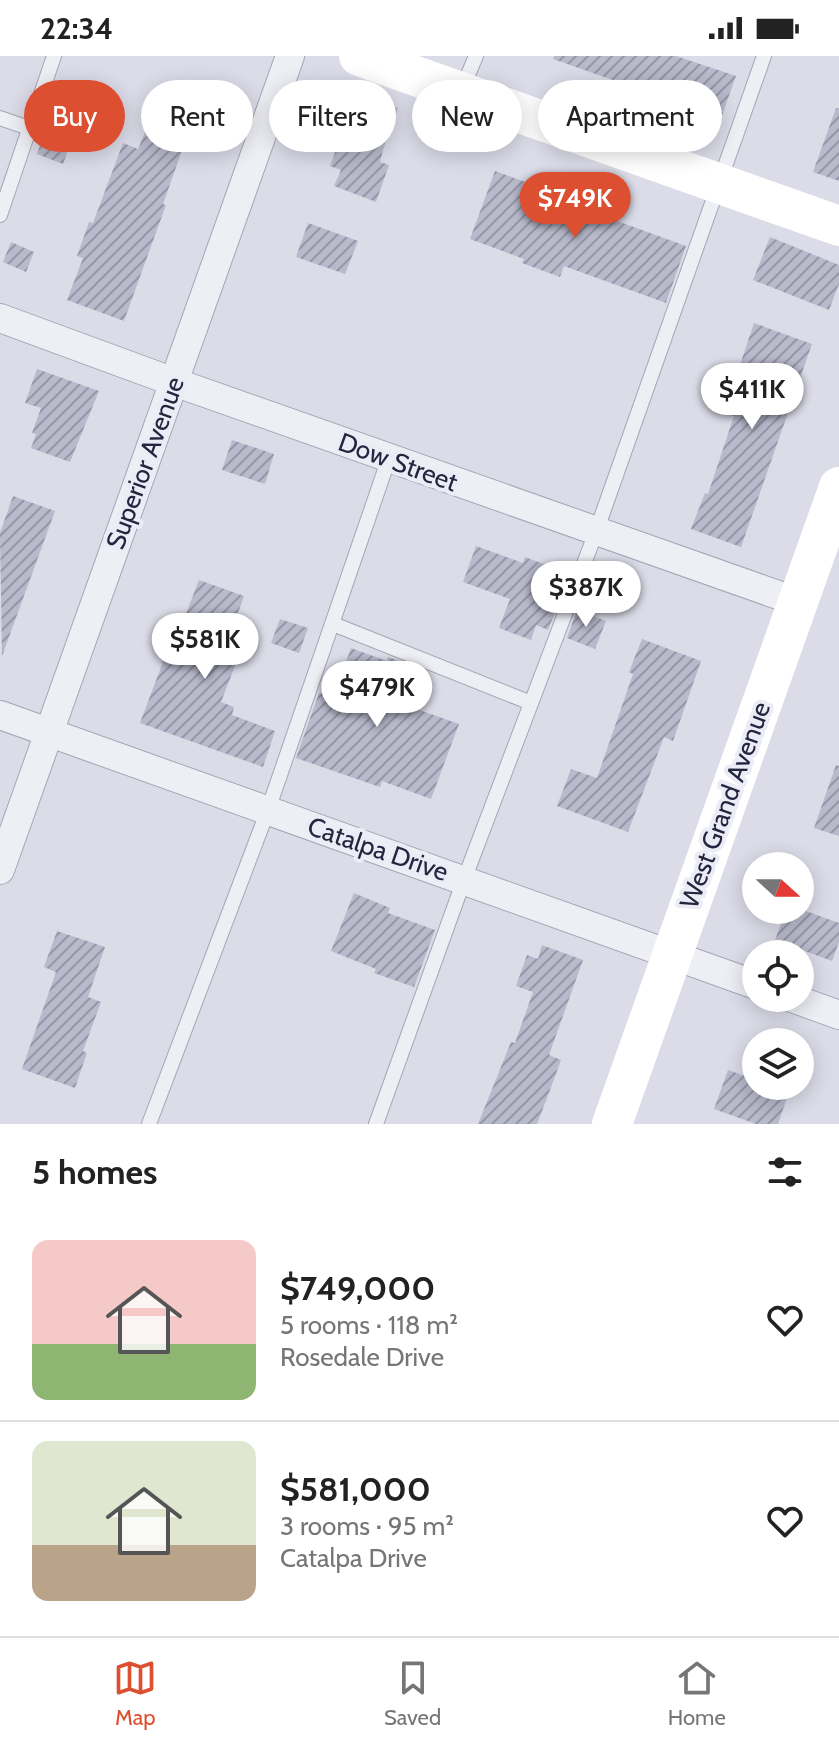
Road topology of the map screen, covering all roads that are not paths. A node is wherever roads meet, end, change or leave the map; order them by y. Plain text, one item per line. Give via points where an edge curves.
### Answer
1 (54, 56) edge
2 (290, 56) edge
3 (359, 56) edge
4 (764, 56) edge
5 (468, 74) edge
6 (46, 80) edge
7 (0, 118) edge
8 (24, 126) edge
9 (24, 143) edge
10 (718, 182) junction
11 (0, 215) edge
12 (839, 226) edge
13 (0, 318) edge
14 (174, 382) junction
15 (389, 458) junction
16 (839, 487) edge
17 (596, 532) junction
18 (798, 602) junction
19 (333, 624) junction
20 (531, 703) junction
21 (0, 715) edge
22 (49, 733) junction
23 (268, 810) junction
24 (0, 870) edge
25 (464, 880) junction
26 (672, 955) junction
27 (742, 980) edge
28 (814, 1006) edge
29 (839, 1015) edge
30 (149, 1124) edge
31 (376, 1124) edge
32 (612, 1124) edge

1 - 6 lane
2 - 14 street, Superior Avenue
3 - 5 street
4 - 10 lane
5 - 10 street
7 - 8 lane
9 - 11 lane
10 - 12 street
10 - 17 lane
13 - 14 street, Dow Street
14 - 15 street, Dow Street
14 - 22 street, Superior Avenue
15 - 17 street, Dow Street
15 - 19 lane
16 - 18 street, West Grand Avenue
17 - 18 street, Dow Street
17 - 20 lane
18 - 26 street, West Grand Avenue
19 - 20 lane
19 - 23 lane
20 - 25 lane
21 - 22 street, Catalpa Drive
22 - 23 street, Catalpa Drive
22 - 24 street, Superior Avenue
23 - 25 street, Catalpa Drive
23 - 30 lane
25 - 26 street, Catalpa Drive
25 - 31 lane
26 - 27 street, Catalpa Drive
26 - 32 street, West Grand Avenue
28 - 29 street

